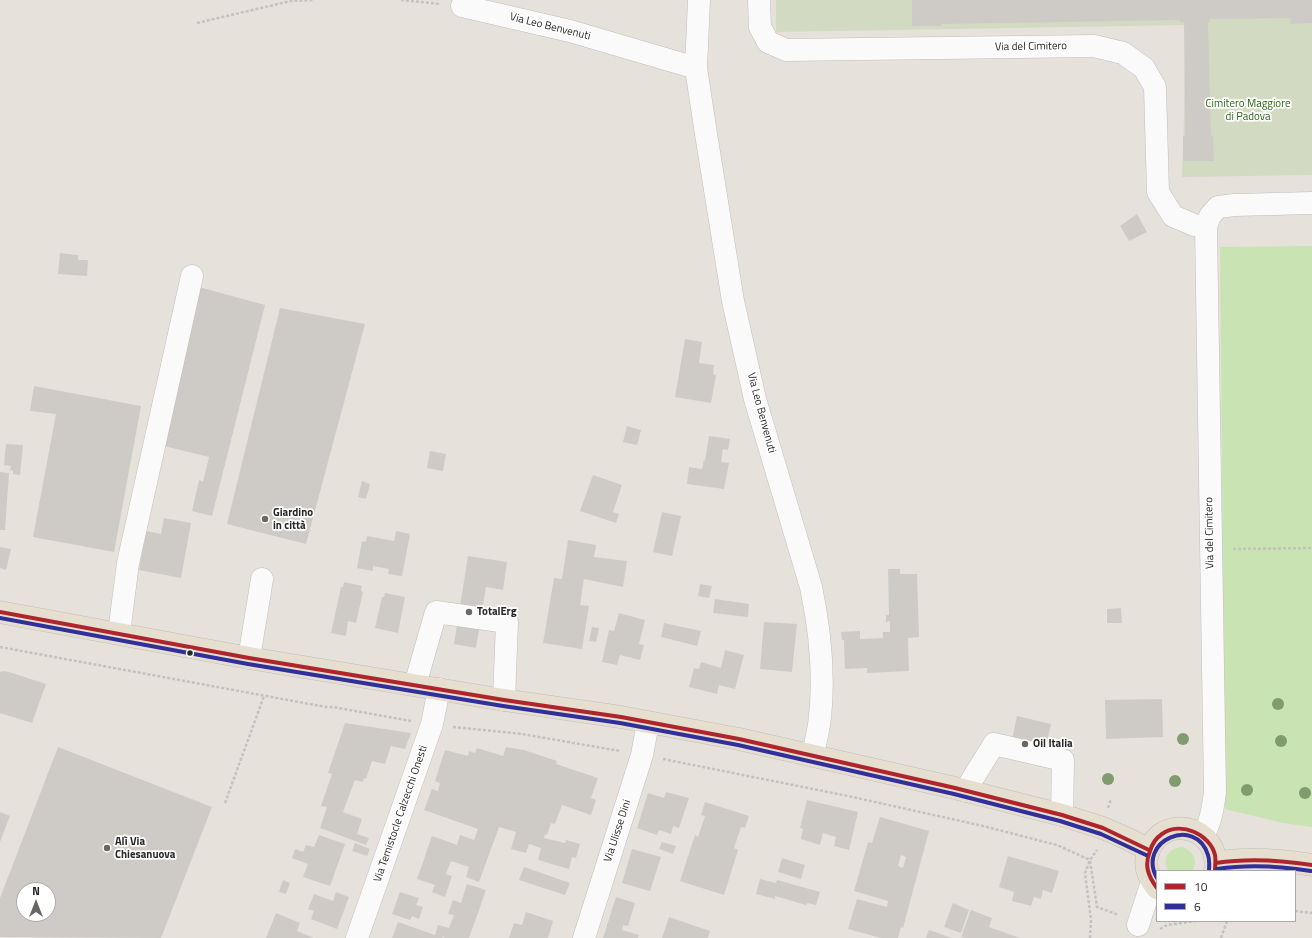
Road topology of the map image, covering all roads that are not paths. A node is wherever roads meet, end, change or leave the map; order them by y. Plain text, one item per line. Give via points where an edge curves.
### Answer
1 (699, 0) edge
2 (759, 0) edge
3 (462, 6) road end
4 (696, 68) junction
5 (1312, 203) edge
6 (1206, 227) junction
7 (192, 276) dead end
8 (262, 579) dead end
9 (0, 612) edge
10 (119, 634) junction
11 (249, 658) junction
12 (416, 685) junction
13 (439, 689) junction
14 (504, 700) junction
15 (648, 723) junction
16 (813, 755) junction
17 (965, 791) junction
18 (1062, 815) junction
19 (1203, 836) junction
20 (1148, 850) junction
21 (1312, 865) edge
22 (1215, 867) edge
23 (1154, 885) edge
24 (1156, 911) edge
25 (1136, 928) edge
26 (357, 938) edge
27 (584, 938) edge

1 - 4 street, Via Leo Benvenuti
2 - 6 street, Via del Cimitero via 760,27 768,42 786,50 1094,46 1123,53 1144,68 1156,87 1158,192 1173,216
3 - 4 street, Via Leo Benvenuti via 570,31
4 - 16 street, Via Leo Benvenuti via 733,301 755,399 815,607 819,633 821,691 819,725
5 - 6 street, Via del Cimitero via 1218,207 1210,216
6 - 19 street, Via del Cimitero via 1215,792 1208,828
7 - 10 street via 128,563
8 - 11 street
9 - 10 main road
10 - 11 main road
11 - 12 main road
12 - 13 main road
12 - 14 street via 436,612 507,622
13 - 14 main road
13 - 26 street, Via Temistocle Calzecchi Onesti via 432,724
14 - 15 main road
15 - 16 main road
15 - 27 street, Via Ulisse Dini via 642,755
16 - 17 main road
17 - 18 main road
17 - 18 street via 994,744 1063,760
18 - 20 main road via 1103,828
19 - 20 main road via 1194,830 1172,829 1162,833
19 - 22 main road via 1214,853
20 - 23 main road via 1147,871
21 - 22 main road via 1286,861 1231,860
23 - 25 street
24 - 25 street

